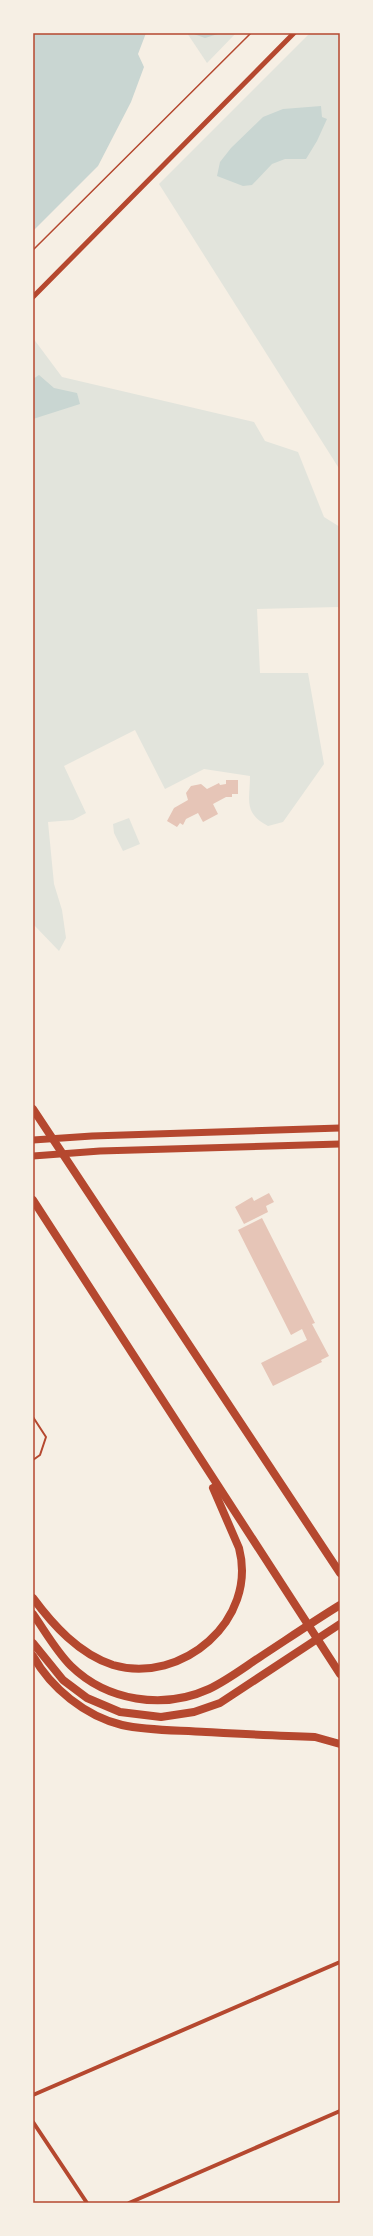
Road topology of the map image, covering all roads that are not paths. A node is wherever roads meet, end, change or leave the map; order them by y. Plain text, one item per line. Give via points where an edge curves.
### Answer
1 (294, 33) edge
2 (33, 297) edge
3 (33, 1109) edge
4 (340, 1128) edge
5 (33, 1140) edge
6 (340, 1144) edge
7 (33, 1156) edge
8 (33, 1200) edge
9 (33, 1417) edge
10 (195, 1453) junction
11 (33, 1460) edge
12 (322, 1545) junction
13 (340, 1570) edge
14 (340, 1573) edge
15 (33, 1598) edge
16 (340, 1605) edge
17 (33, 1614) edge
18 (340, 1624) edge
19 (33, 1643) edge
20 (33, 1656) edge
21 (340, 1674) edge
22 (340, 1744) edge
23 (340, 1962) edge
24 (33, 2095) edge
25 (340, 2111) edge
26 (33, 2122) edge
27 (87, 2203) edge
28 (129, 2203) edge

1 - 2 street
3 - 12 highway
4 - 5 main road
6 - 7 main road via 100,1151
8 - 10 highway
9 - 11 lane via 46,1437 40,1455
10 - 15 highway via 230,1525 242,1559 241,1585 236,1601 227,1619 208,1644 186,1658 166,1666 141,1669 113,1665 91,1655 67,1637
10 - 21 highway
12 - 13 highway
12 - 14 highway
16 - 17 highway via 200,1693 176,1699 142,1700 119,1695 87,1679 70,1665
18 - 19 highway via 234,1694 203,1710 174,1716 151,1717 120,1712 101,1705 75,1690 52,1669
20 - 22 highway via 44,1673 63,1692 86,1710 110,1721 149,1728 315,1737
23 - 24 street
25 - 28 street
26 - 27 street

